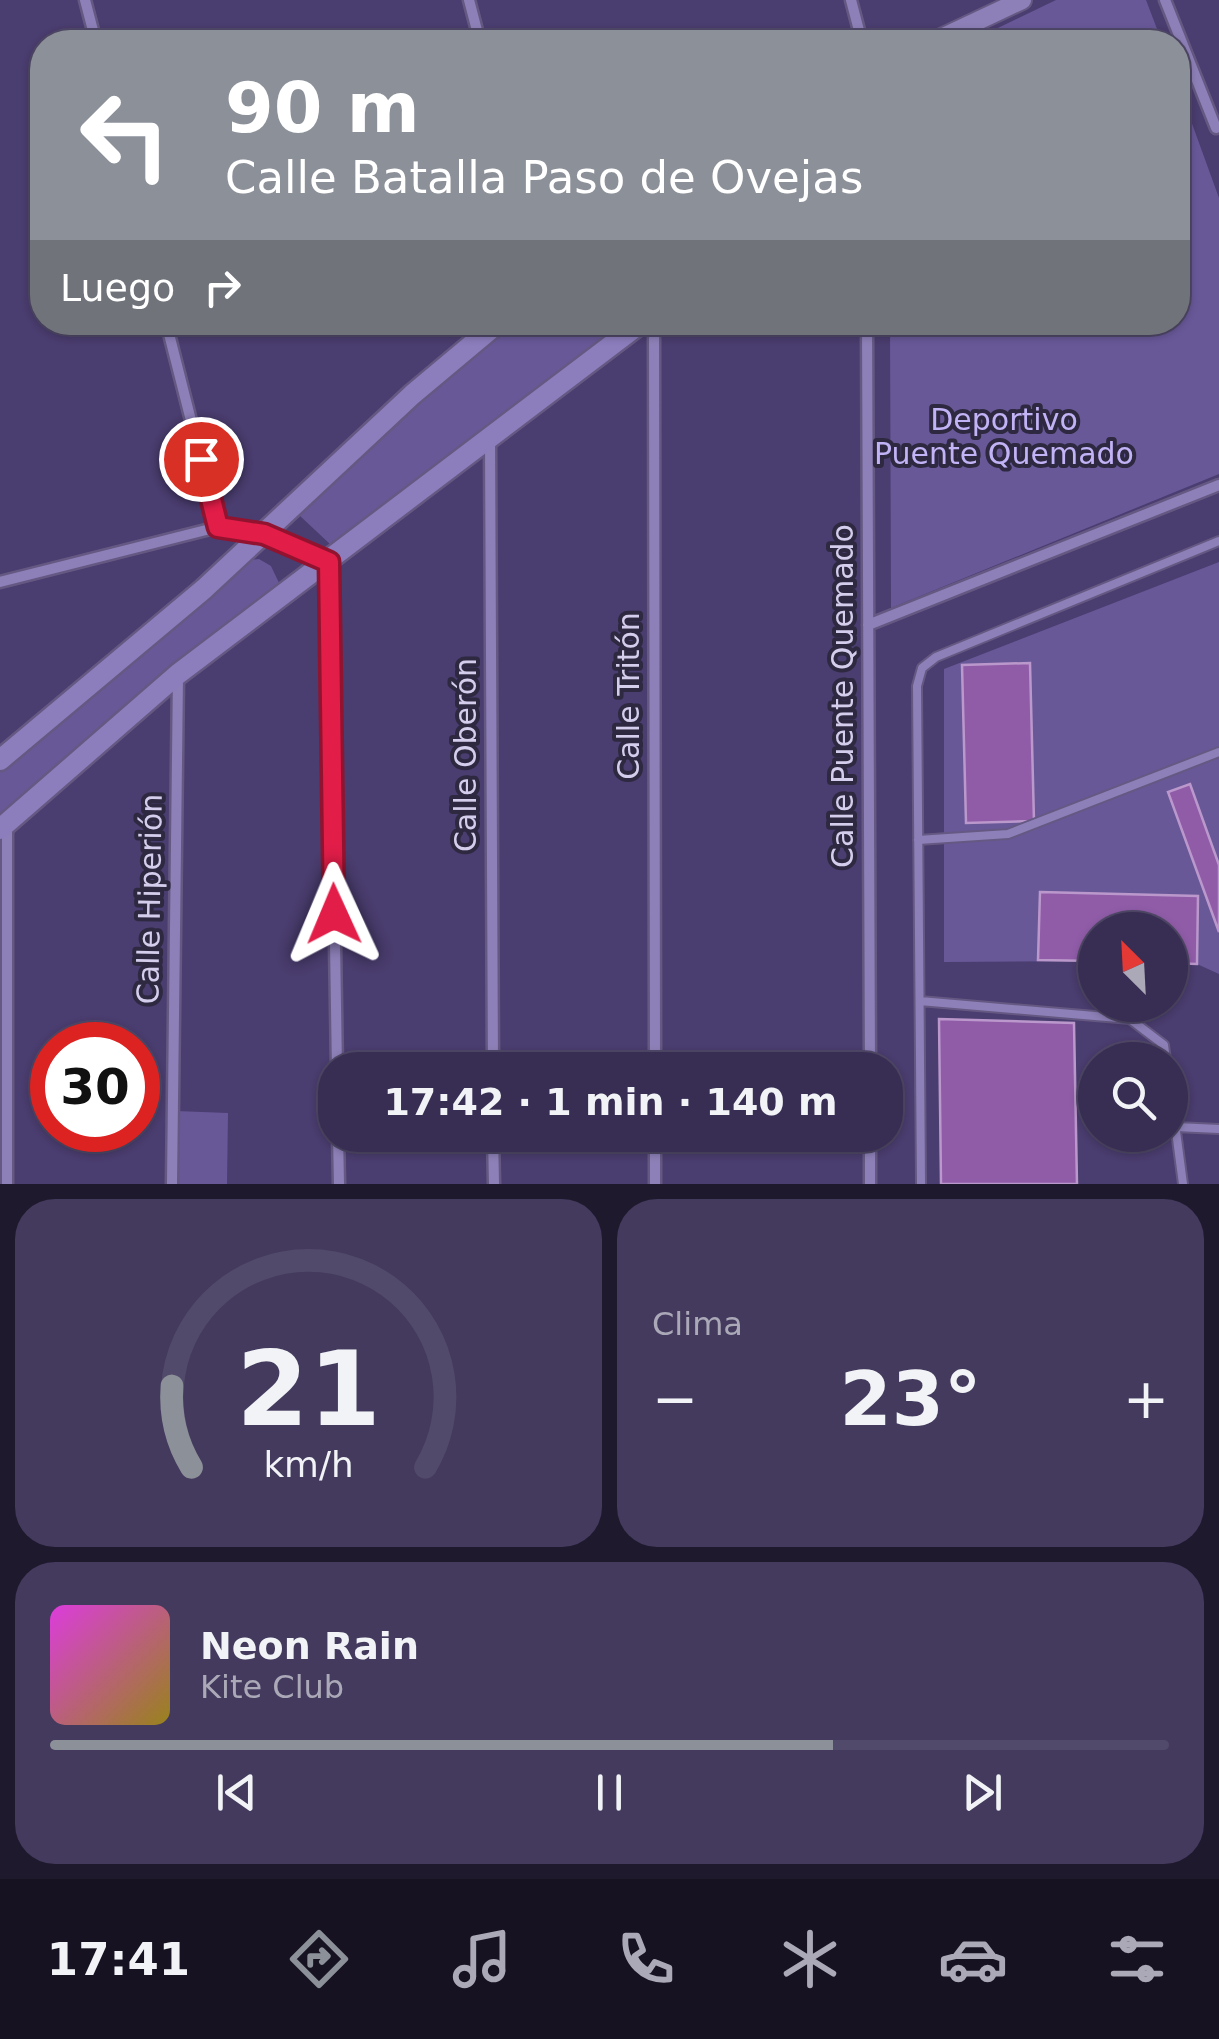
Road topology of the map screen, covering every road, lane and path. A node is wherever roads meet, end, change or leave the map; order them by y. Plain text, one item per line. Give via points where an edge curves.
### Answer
1 (85, 0) edge
2 (469, 0) edge
3 (852, 0) edge
4 (1022, 0) edge
5 (1165, 0) edge
6 (93, 30) edge
7 (477, 30) edge
8 (859, 30) edge
9 (958, 30) edge
10 (1177, 30) edge
11 (1190, 63) edge
12 (1216, 128) dead end
13 (169, 335) edge
14 (483, 335) edge
15 (625, 335) edge
16 (654, 335) edge
17 (867, 335) edge
18 (490, 440) junction
19 (1219, 485) edge
20 (218, 527) junction
21 (264, 534) junction
22 (1219, 541) edge
23 (329, 562) junction
24 (0, 582) edge
25 (868, 625) junction
26 (178, 674) junction
27 (1219, 752) edge
28 (0, 760) edge
29 (3, 825) edge
30 (918, 840) junction
31 (920, 1001) junction
32 (1160, 1042) edge
33 (337, 1052) edge
34 (493, 1052) edge
35 (654, 1052) edge
36 (870, 1052) edge
37 (1188, 1127) edge
38 (1219, 1128) edge
39 (338, 1152) edge
40 (493, 1152) edge
41 (655, 1152) edge
42 (870, 1152) edge
43 (1180, 1152) edge
44 (7, 1184) edge
45 (172, 1184) edge
46 (339, 1184) edge
47 (494, 1184) edge
48 (655, 1184) edge
49 (870, 1184) edge
50 (921, 1184) edge
51 (1184, 1184) edge

1 - 6 street
2 - 7 street
3 - 8 street
4 - 9 street
5 - 10 street
11 - 12 street
13 - 20 street
14 - 21 main road
15 - 18 main road
16 - 35 street, Calle Tritón
17 - 25 street, Calle Puente Quemado
18 - 23 main road
18 - 34 street, Calle Oberón
19 - 25 street
20 - 21 street
20 - 24 street
21 - 23 street
21 - 28 main road
22 - 30 lane via 922,668 916,686
23 - 26 main road
23 - 33 street
25 - 36 street, Calle Puente Quemado
26 - 29 main road
26 - 45 street, Calle Hiperión
27 - 30 lane via 1008,834
29 - 44 street
30 - 31 lane
31 - 32 lane via 1130,1018
31 - 50 lane
37 - 38 lane
39 - 46 street
40 - 47 street
41 - 48 street
42 - 49 street
43 - 51 lane

